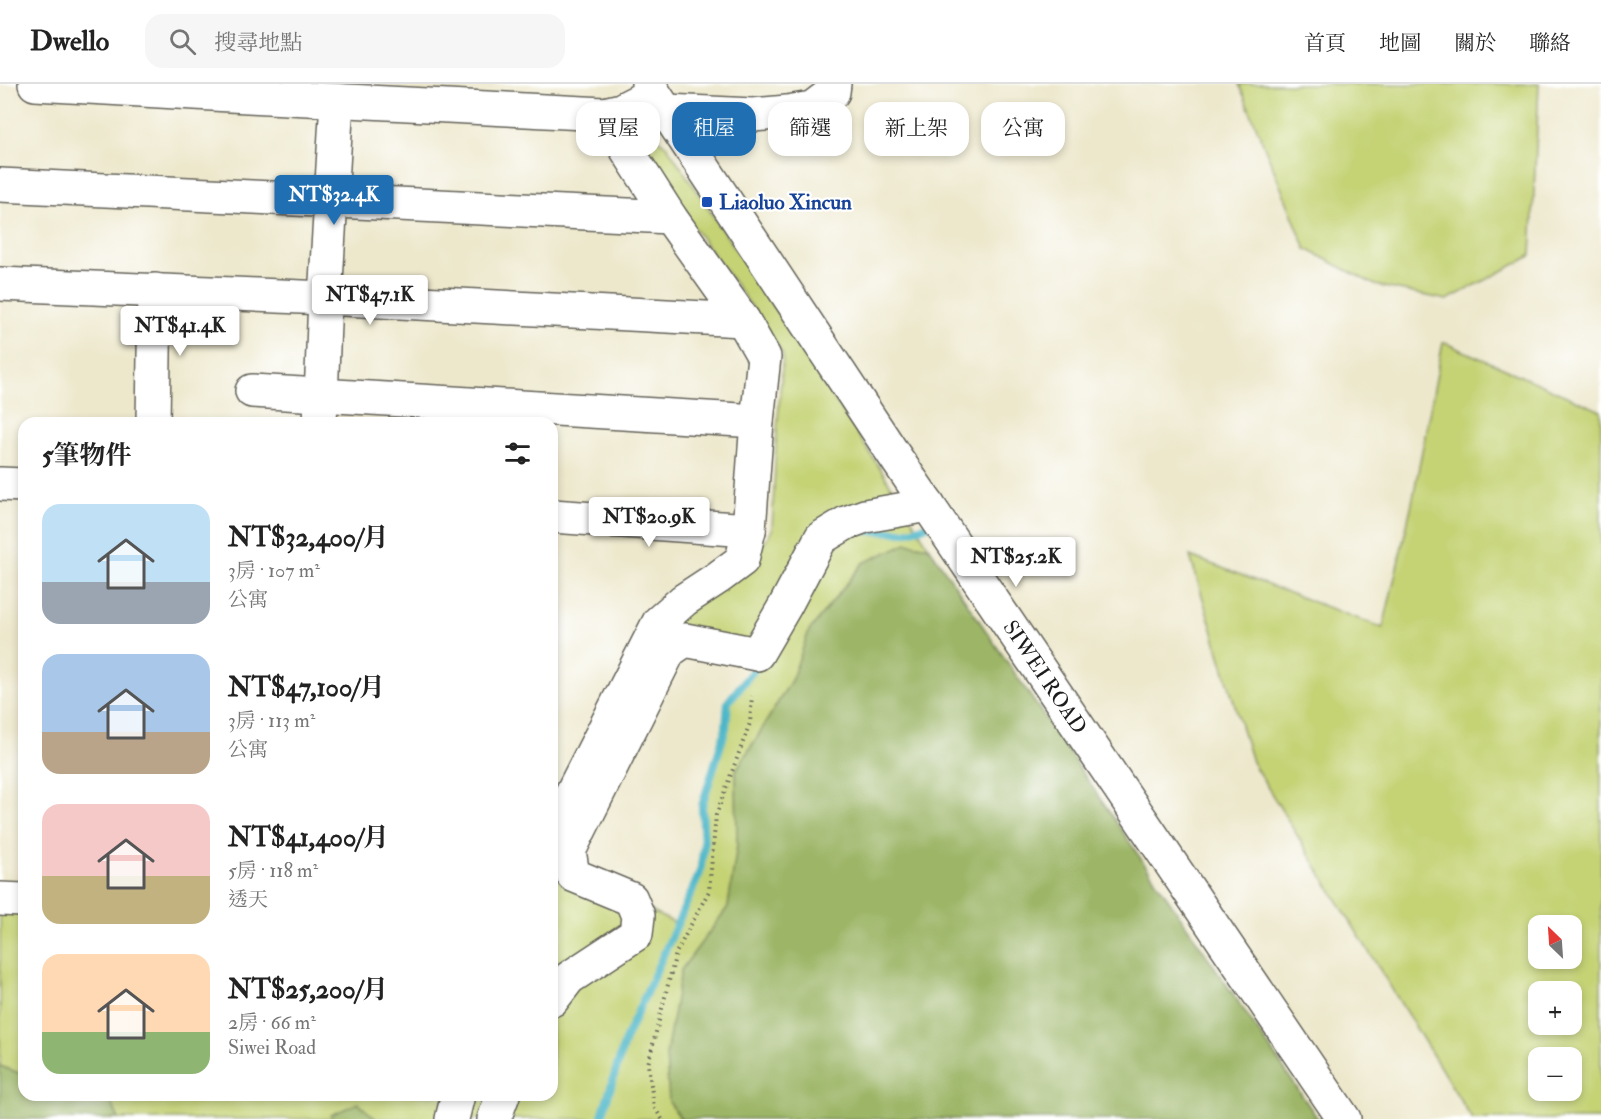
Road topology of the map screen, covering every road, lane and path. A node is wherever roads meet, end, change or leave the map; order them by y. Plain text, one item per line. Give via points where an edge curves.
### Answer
1 (35, 84) edge
2 (834, 84) edge
3 (248, 90) edge
4 (656, 96) edge
5 (337, 101) junction
6 (641, 102) edge
7 (576, 113) edge
8 (631, 156) edge
9 (0, 185) edge
10 (331, 200) junction
11 (670, 217) junction
12 (0, 284) edge
13 (155, 290) junction
14 (325, 298) junction
15 (742, 320) junction
16 (252, 391) dead end
17 (321, 408) edge
18 (153, 417) edge
19 (757, 421) junction
20 (0, 484) edge
21 (18, 485) edge
22 (928, 504) junction
23 (558, 516) edge
24 (749, 530) junction
25 (752, 696) dead end
26 (558, 820) edge
27 (0, 899) edge
28 (18, 900) edge
29 (558, 992) edge
30 (456, 1101) edge
31 (501, 1101) edge
32 (452, 1119) edge
33 (494, 1119) edge
34 (662, 1119) edge
35 (1344, 1119) edge

1 - 3 street
2 - 4 street via 833,92 812,108 753,115
3 - 5 street
4 - 6 street
4 - 22 street, SIWEI ROAD
5 - 7 street
5 - 10 street
8 - 11 street
9 - 10 street
10 - 11 street
10 - 14 street
11 - 15 street
12 - 13 street
13 - 14 street
13 - 18 street
14 - 15 street
14 - 17 street
15 - 19 street via 764,357
16 - 17 street
17 - 19 street
19 - 24 street
20 - 21 street
22 - 29 street via 865,516 821,538 757,654 685,640 669,651 569,851 573,875 631,899 638,916 636,934 569,978
22 - 35 street, SIWEI ROAD
23 - 24 street
24 - 26 street via 742,560 659,622
25 - 34 path via 750,723 716,815 709,891 676,953 648,1065 654,1107
27 - 28 street
30 - 32 street
31 - 33 street

